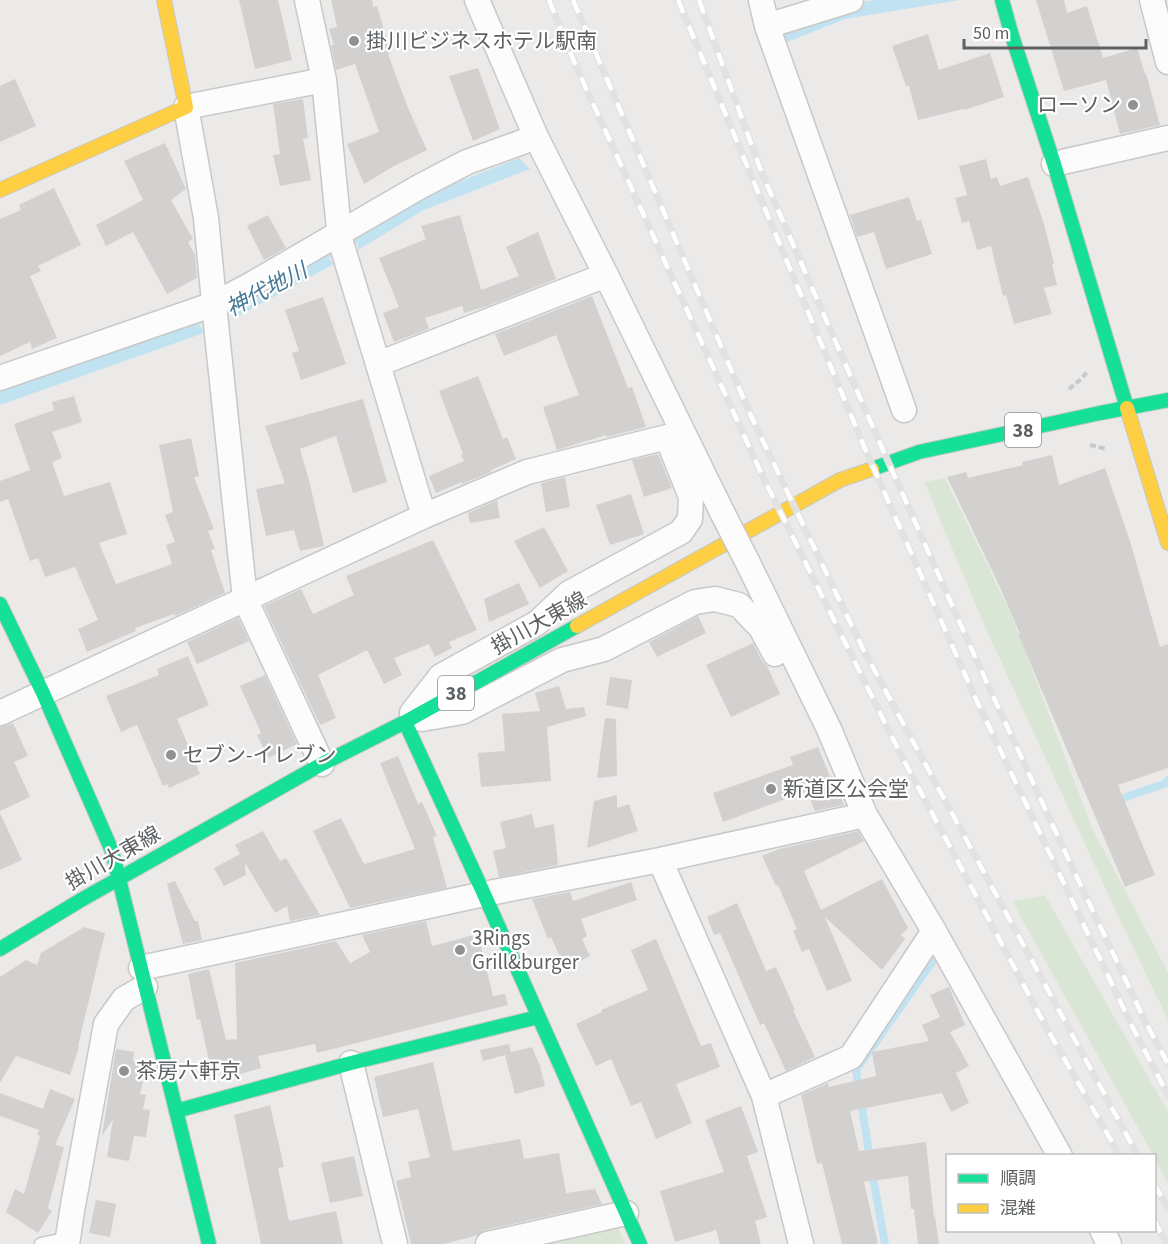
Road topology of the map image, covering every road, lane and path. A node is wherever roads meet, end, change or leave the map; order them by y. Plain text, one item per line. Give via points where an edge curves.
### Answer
1 (164, 0) edge
2 (307, 0) edge
3 (477, 0) edge
4 (761, 0) edge
5 (850, 0) edge
6 (1002, 0) edge
7 (1152, 0) edge
8 (767, 26) junction
9 (1168, 62) edge
10 (324, 80) junction
11 (186, 107) junction
12 (541, 134) junction
13 (1168, 138) edge
14 (1054, 164) junction
15 (0, 190) edge
16 (342, 245) junction
17 (606, 275) junction
18 (214, 305) junction
19 (378, 364) junction
20 (0, 378) edge
21 (1168, 400) edge
22 (1127, 408) junction
23 (904, 410) dead end
24 (675, 435) junction
25 (1083, 444) dead end
26 (1107, 448) dead end
27 (424, 516) junction
28 (1168, 543) edge
29 (245, 599) junction
30 (0, 604) edge
31 (43, 693) junction
32 (0, 713) edge
33 (405, 722) junction
34 (829, 729) junction
35 (322, 764) junction
36 (865, 815) junction
37 (660, 860) junction
38 (119, 878) junction
39 (484, 894) junction
40 (934, 931) junction
41 (0, 949) edge
42 (143, 977) junction
43 (538, 1017) junction
44 (351, 1063) junction
45 (764, 1096) junction
46 (176, 1111) junction
47 (1059, 1154) edge
48 (626, 1213) junction
49 (68, 1241) edge
50 (41, 1244) edge
51 (209, 1244) edge
52 (395, 1244) edge
53 (488, 1244) edge
54 (640, 1244) edge
55 (801, 1244) edge

1 - 11 street
2 - 10 street
3 - 12 street
4 - 8 street
5 - 8 street
6 - 14 street
7 - 9 street
8 - 23 street
10 - 11 street
10 - 16 street
11 - 15 street
11 - 18 street via 206,218
12 - 16 street via 467,162 419,187
12 - 17 street
13 - 14 street
14 - 22 street
16 - 18 street
16 - 19 street
17 - 19 street
17 - 24 street
18 - 20 street
18 - 29 street
19 - 27 street
21 - 22 street, 掛川大東線
22 - 28 street
22 - 33 street, 掛川大東線 / 38 via 919,452 840,480
24 - 27 street via 527,472
24 - 33 street via 691,497 690,519 681,532 569,593 537,623 441,676
24 - 34 street, bridge via 723,514
25 - 26 path
27 - 29 street
29 - 31 street
29 - 35 street
30 - 31 street
31 - 32 street
31 - 38 street via 112,850
33 - 34 street via 462,712 562,660 604,650 695,602 715,599 739,605 761,628 809,722
33 - 35 street, 掛川大東線 / 38
33 - 39 street
34 - 36 street
35 - 38 street, 掛川大東線 / 38
36 - 37 street
36 - 40 street
37 - 39 street
37 - 45 street
38 - 41 street, 掛川大東線 / 38
38 - 42 street
39 - 42 street
39 - 43 street
40 - 45 street via 851,1057
40 - 47 street
42 - 46 street
42 - 49 street via 106,1024
43 - 44 street
43 - 48 street
44 - 46 street
44 - 52 street
45 - 55 street
46 - 51 street
48 - 53 street
48 - 54 street
49 - 50 lane

